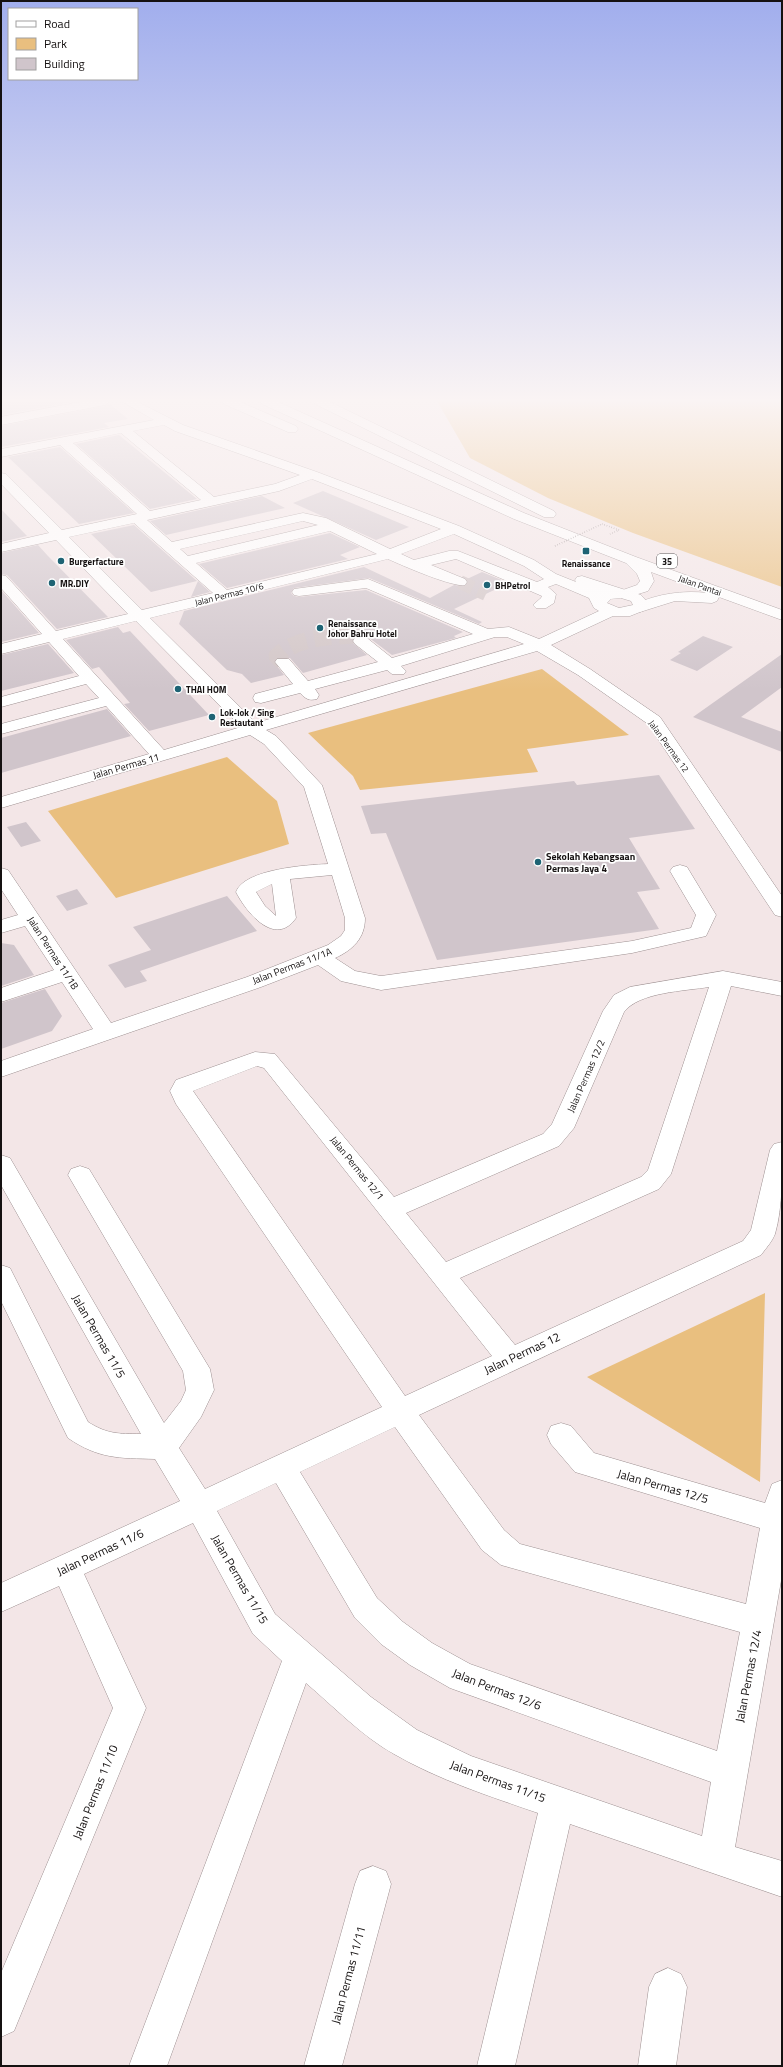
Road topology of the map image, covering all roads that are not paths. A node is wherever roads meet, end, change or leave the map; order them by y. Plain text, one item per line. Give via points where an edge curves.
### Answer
1 (21, 497) edge
2 (122, 497) edge
3 (206, 497) edge
4 (232, 497) edge
5 (371, 497) edge
6 (466, 497) edge
7 (478, 497) edge
8 (511, 497) edge
9 (516, 497) edge
10 (212, 502) junction
11 (141, 516) junction
12 (519, 516) junction
13 (553, 516) junction
14 (332, 526) junction
15 (454, 529) junction
16 (58, 534) junction
17 (169, 546) junction
18 (1, 548) edge
19 (389, 554) junction
20 (631, 560) junction
21 (185, 561) junction
22 (529, 563) junction
23 (417, 565) junction
24 (555, 578) junction
25 (1, 579) edge
26 (460, 582) tunnel mouth
27 (537, 587) junction
28 (299, 592) dead end
29 (622, 594) junction
30 (224, 595) junction
31 (599, 602) junction
32 (782, 602) edge
33 (747, 603) junction
34 (541, 605) dead end
35 (640, 607) junction
36 (612, 611) junction
37 (782, 615) edge
38 (139, 616) junction
39 (487, 634) junction
40 (52, 636) junction
41 (361, 641) tunnel mouth
42 (539, 645) junction
43 (1, 649) edge
44 (282, 662) dead end
45 (390, 664) junction
46 (90, 678) junction
47 (411, 682) junction
48 (303, 687) junction
49 (260, 698) dead end
50 (109, 700) junction
51 (1, 702) edge
52 (323, 708) junction
53 (1, 729) edge
54 (252, 729) junction
55 (160, 756) junction
56 (1, 803) edge
57 (339, 868) junction
58 (680, 871) dead end
59 (1, 874) edge
60 (280, 875) dead end
61 (782, 911) edge
62 (30, 918) junction
63 (1, 927) edge
64 (320, 957) junction
65 (66, 973) junction
66 (723, 978) junction
67 (782, 989) edge
68 (1, 995) edge
69 (106, 1032) junction
70 (1, 1069) edge
71 (782, 1150) edge
72 (1, 1164) edge
73 (80, 1175) dead end
74 (391, 1209) junction
75 (442, 1274) junction
76 (1, 1275) edge
77 (510, 1358) junction
78 (400, 1411) junction
79 (561, 1435) dead end
80 (163, 1446) junction
81 (282, 1468) junction
82 (199, 1506) junction
83 (779, 1506) edge
84 (66, 1568) junction
85 (1, 1598) edge
86 (758, 1622) junction
87 (300, 1656) junction
88 (730, 1772) junction
89 (558, 1803) junction
90 (716, 1858) junction
91 (782, 1879) edge
92 (373, 1884) dead end
93 (668, 1987) dead end
94 (1, 2018) edge
95 (148, 2066) edge
96 (323, 2066) edge
97 (496, 2066) edge
98 (657, 2066) edge

1 - 16 main road, Jalan Permas 11/1A
2 - 11 main road
3 - 10 main road
4 - 10 main road
5 - 15 main road
6 - 12 main road
7 - 12 main road, Jalan Pantai / 35
8 - 13 main road, Jalan Pantai / 35
9 - 13 main road
10 - 11 main road
11 - 16 main road
11 - 17 main road
12 - 20 main road, Jalan Pantai / 35
13 - 32 main road, Jalan Pantai / 35 via 603,530
14 - 17 main road via 303,517
14 - 19 main road
14 - 21 main road
15 - 19 main road, Jalan Permas 10/6
15 - 22 main road
16 - 18 main road
16 - 38 main road, Jalan Permas 11/1A
17 - 21 main road
19 - 23 main road via 406,563
19 - 30 main road, Jalan Permas 10/6
20 - 29 main road via 644,572 647,581 643,588
20 - 33 main road, Jalan Pantai / 35
21 - 30 main road
22 - 24 main road
22 - 29 main road via 558,570
23 - 26 main road
23 - 27 main road via 449,555 458,555
24 - 27 main road
24 - 31 main road via 594,595
25 - 40 main road
27 - 34 main road via 549,594 549,600
28 - 39 main road via 368,583
29 - 31 main road via 603,597
29 - 35 main road via 636,598 641,604
30 - 38 main road, Jalan Permas 10/6
31 - 36 main road via 602,607
33 - 35 main road via 677,595 658,599
33 - 37 main road, Jalan Pantai / 35
35 - 36 main road via 625,612
36 - 42 main road
38 - 40 main road, Jalan Permas 10/6
38 - 54 main road, Jalan Permas 11/1A
39 - 42 main road, Jalan Permas 12 via 510,632
39 - 45 main road, Jalan Permas 12
40 - 43 main road, Jalan Permas 10/6
40 - 46 main road
41 - 45 main road
42 - 47 main road, Jalan Permas 11
42 - 61 main road, Jalan Permas 12 via 584,672 654,721
44 - 48 main road
45 - 47 main road
45 - 48 main road, Jalan Permas 12
46 - 50 main road
46 - 51 main road
47 - 52 main road, Jalan Permas 11
48 - 49 main road, Jalan Permas 12
48 - 52 main road
50 - 53 main road
50 - 55 main road
52 - 54 main road, Jalan Permas 11
54 - 55 main road, Jalan Permas 11
54 - 57 main road, Jalan Permas 11/1A via 270,740 313,785
55 - 56 main road, Jalan Permas 11
57 - 60 main road
57 - 64 main road, Jalan Permas 11/1A via 355,918 355,930 348,940
58 - 64 main road via 706,915 699,932 632,947 381,983 348,976
59 - 62 main road, Jalan Permas 11/1B
62 - 63 main road
62 - 65 main road, Jalan Permas 11/1B
64 - 69 main road, Jalan Permas 11/1A
65 - 68 main road
65 - 69 main road, Jalan Permas 11/1B
66 - 67 main road, Jalan Permas 12/2
66 - 74 main road, Jalan Permas 12/2 via 638,992 622,1000 614,1011 562,1128 551,1140
66 - 75 main road via 659,1174 650,1183
69 - 70 main road, Jalan Permas 11/1A
71 - 77 main road, Jalan Permas 12 via 763,1233 752,1248
72 - 80 main road, Jalan Permas 11/5
73 - 80 main road via 196,1369 200,1390 191,1409
74 - 75 main road, Jalan Permas 12/1
74 - 78 main road, Jalan Permas 12/1 via 267,1059 242,1063 184,1086 181,1091
75 - 77 main road, Jalan Permas 12/1
76 - 80 main road via 78,1430 95,1441 115,1446
77 - 78 main road, Jalan Permas 12
78 - 81 main road, Jalan Permas 12
78 - 86 main road via 493,1540 512,1555
79 - 83 main road, Jalan Permas 12/5 via 585,1463
80 - 82 main road, Jalan Permas 11/5
81 - 82 main road, Jalan Permas 12
81 - 88 main road, Jalan Permas 12/6 via 366,1608 392,1633 421,1654 461,1677
82 - 84 main road, Jalan Permas 11/6
82 - 87 main road, Jalan Permas 11/15 via 264,1624
83 - 86 main road, Jalan Permas 12/4
84 - 85 main road, Jalan Permas 11/6
84 - 94 main road, Jalan Permas 11/10 via 130,1708
86 - 88 main road, Jalan Permas 12/4
87 - 89 main road, Jalan Permas 11/15 via 359,1708 405,1742 466,1771
87 - 95 main road
88 - 90 main road, Jalan Permas 12/4
89 - 90 main road, Jalan Permas 11/15
89 - 97 main road
90 - 91 main road, Jalan Permas 11/15
92 - 96 main road, Jalan Permas 11/11
93 - 98 main road

